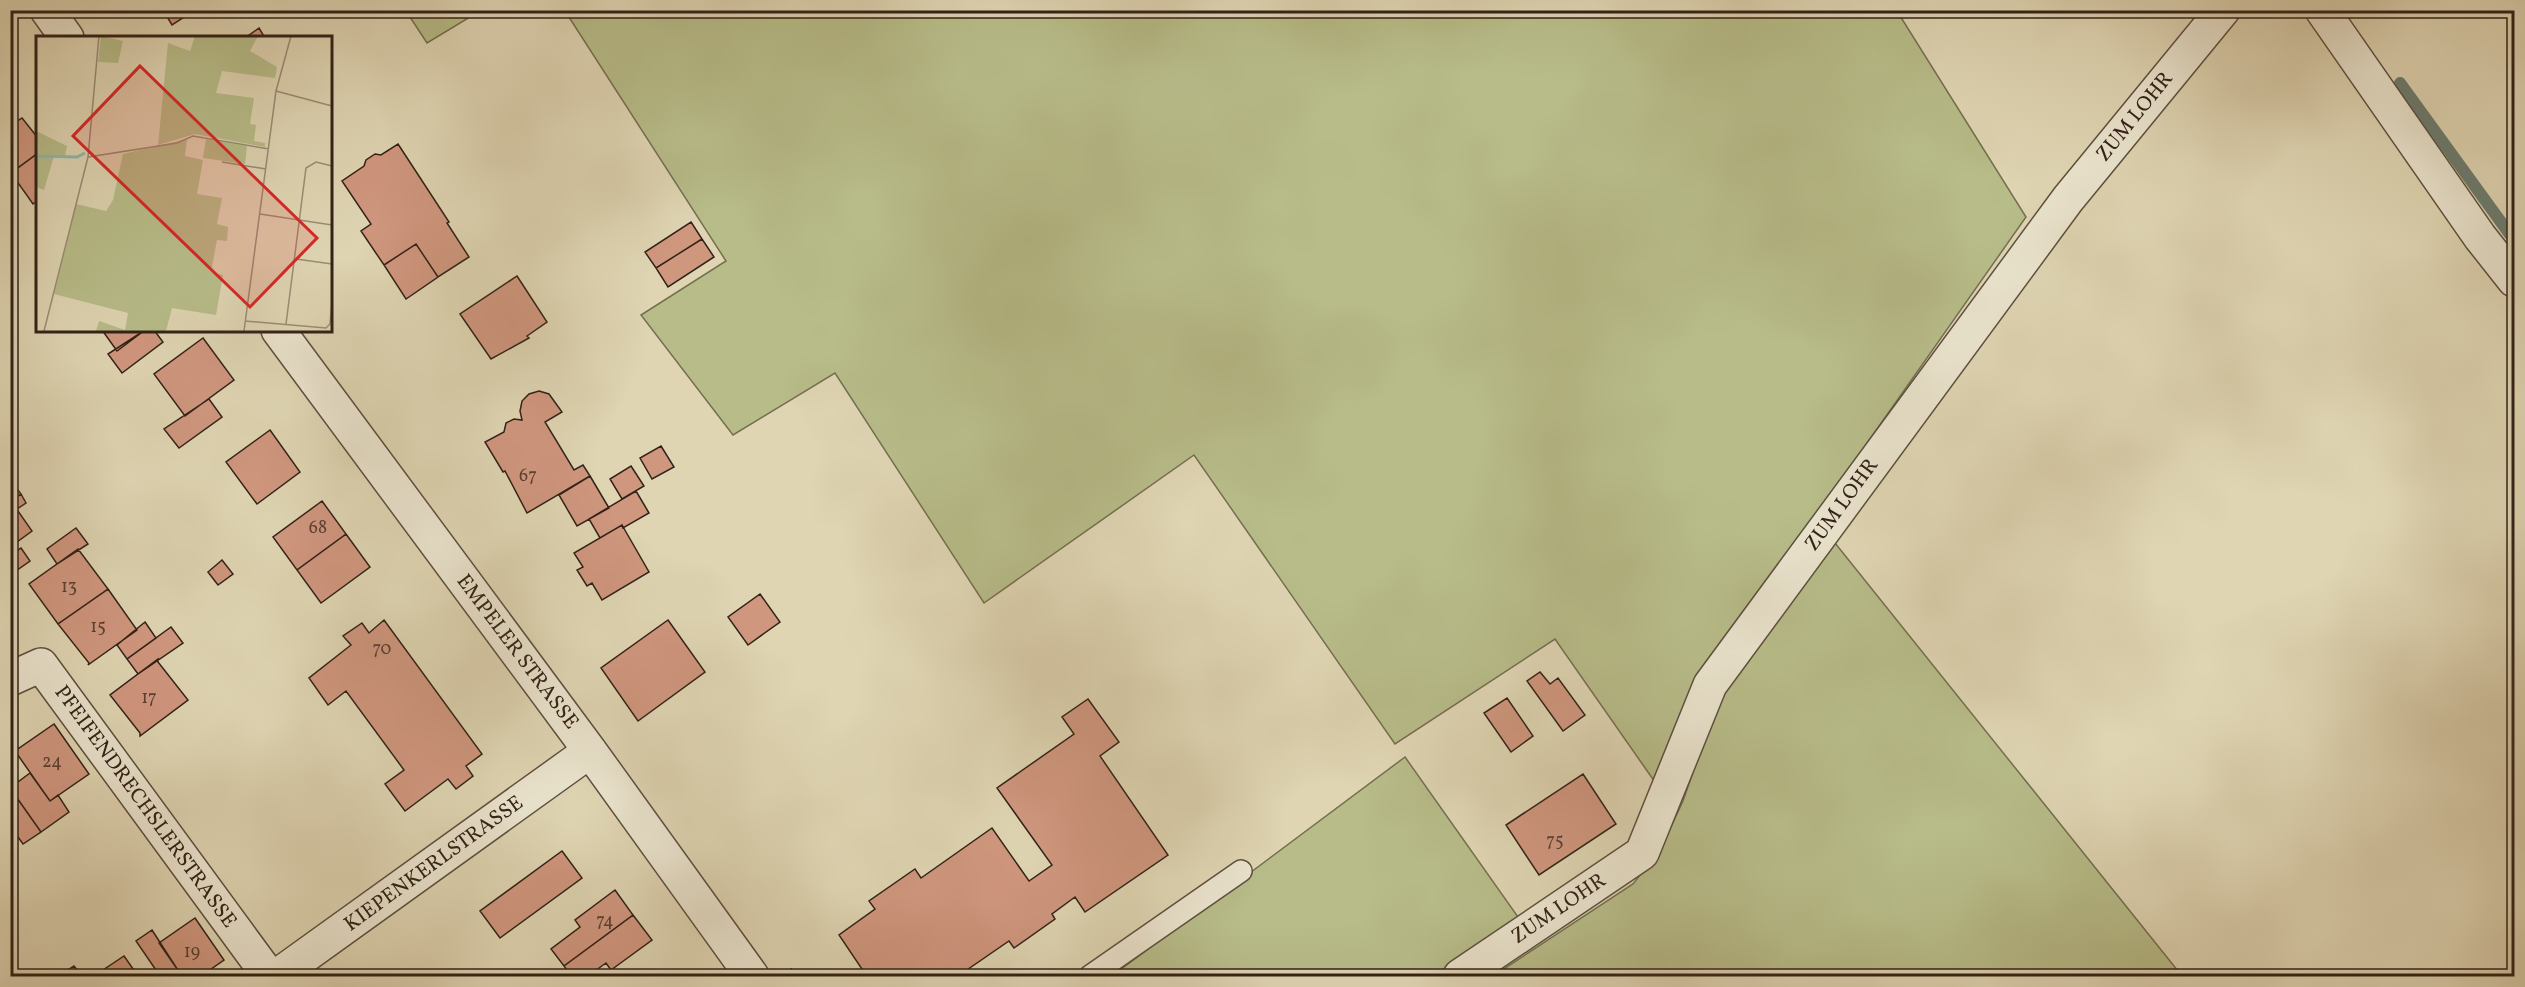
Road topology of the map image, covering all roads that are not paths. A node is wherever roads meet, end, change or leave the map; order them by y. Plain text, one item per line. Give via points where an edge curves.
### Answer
1 (47, 10) edge
2 (2223, 10) edge
3 (2322, 10) edge
4 (66, 36) edge
5 (2514, 280) edge
6 (279, 332) edge
7 (10, 679) edge
8 (590, 751) junction
9 (1241, 871) dead end
10 (269, 976) edge
11 (278, 976) edge
12 (752, 976) edge
13 (1090, 976) edge
14 (1460, 976) edge

1 - 4 street
2 - 14 street, ZUM LOHR via 2068,199 1710,685 1642,852
3 - 5 street
6 - 8 street, EMPELER STRASSE
7 - 10 street, PFEIFENDRECHSLERSTRASSE via 41,665
8 - 11 street, KIEPENKERLSTRASSE
8 - 12 street, EMPELER STRASSE
9 - 13 lane

